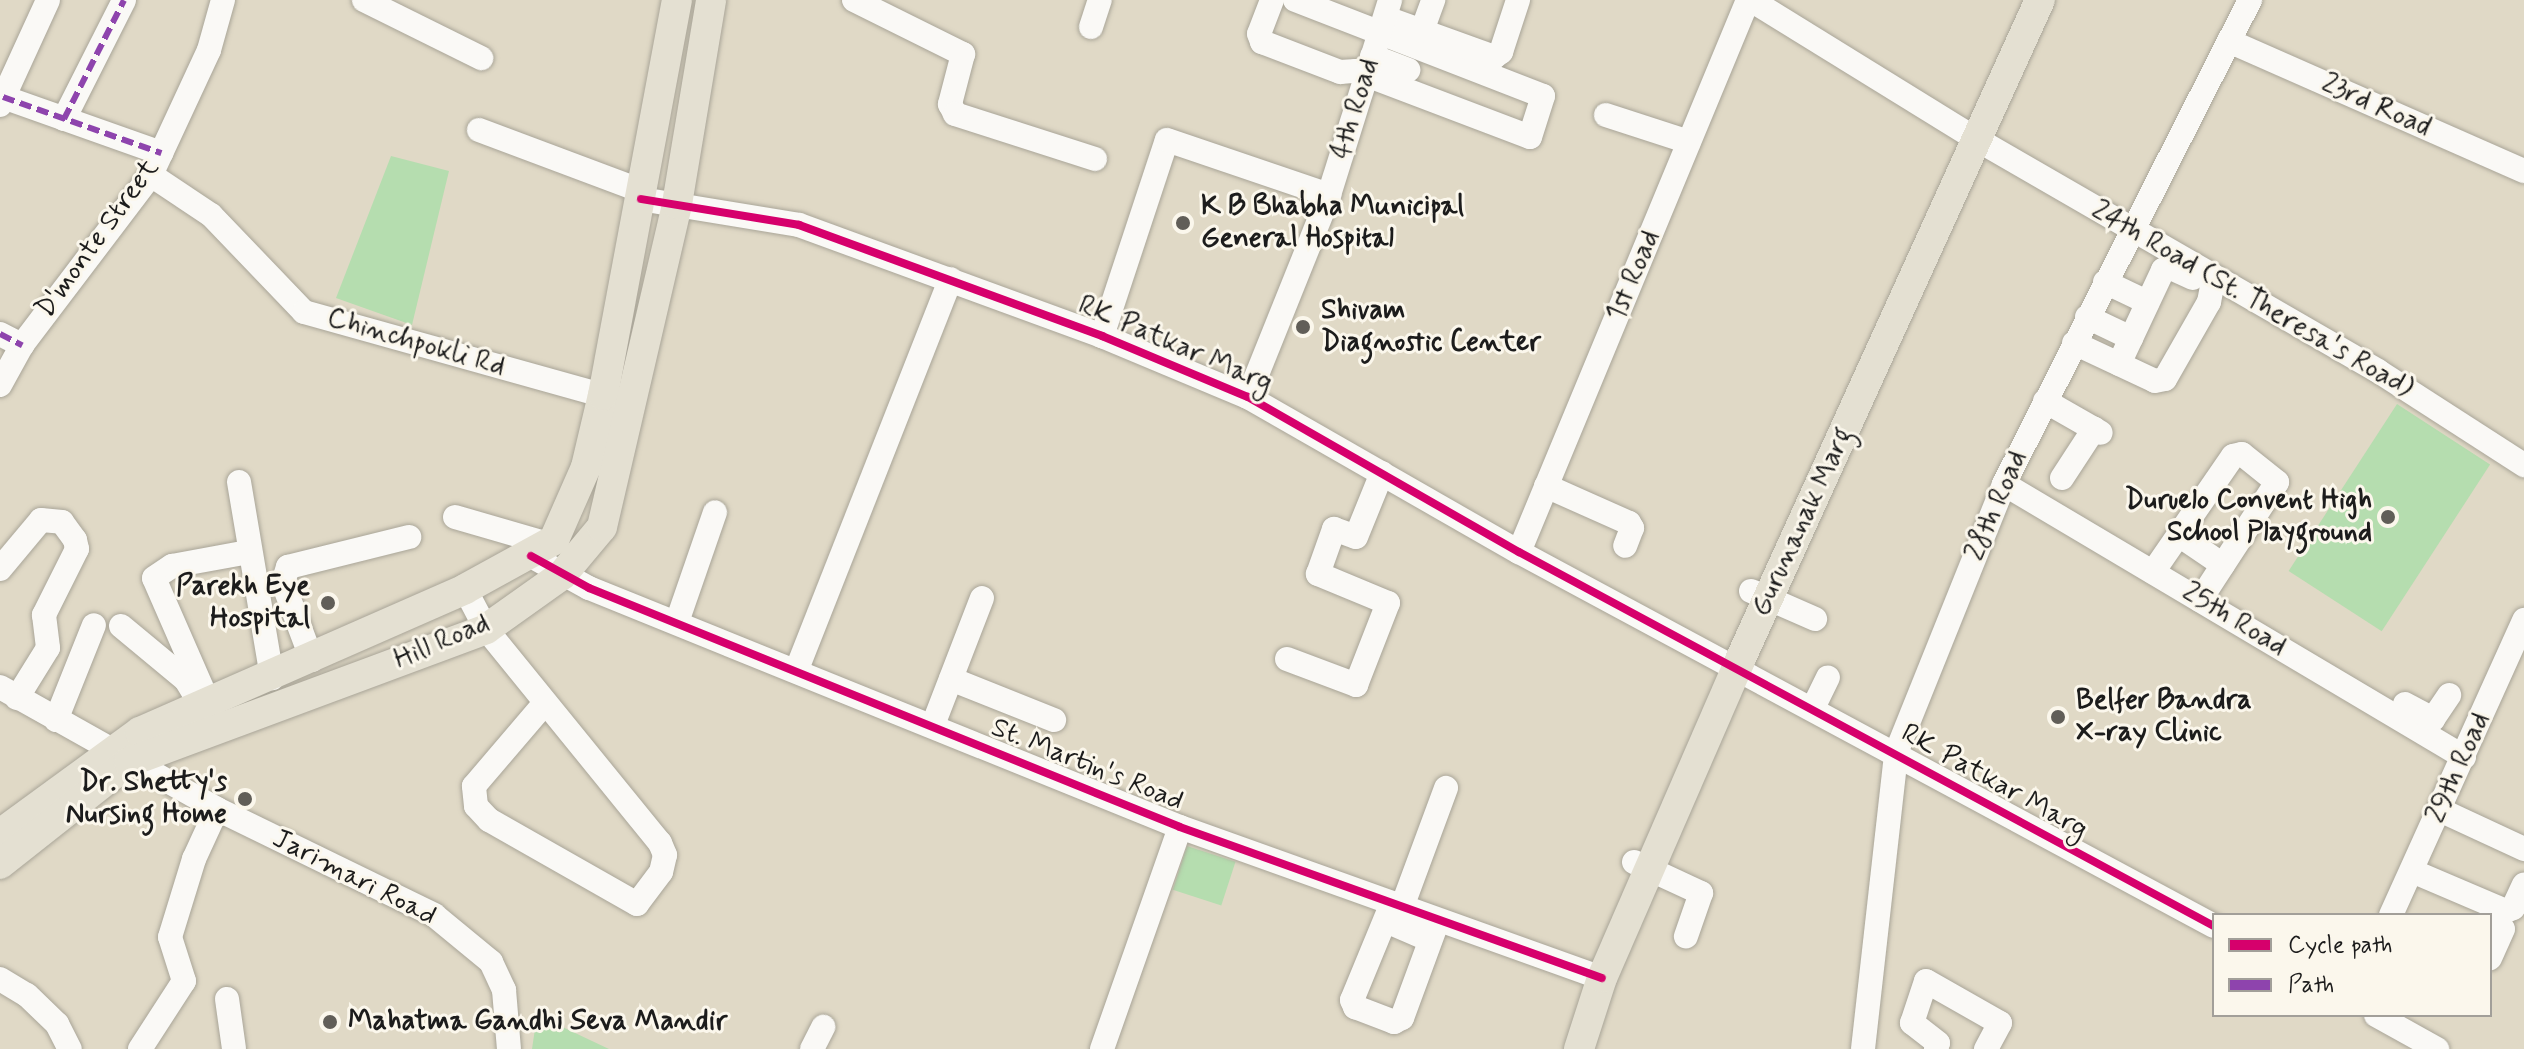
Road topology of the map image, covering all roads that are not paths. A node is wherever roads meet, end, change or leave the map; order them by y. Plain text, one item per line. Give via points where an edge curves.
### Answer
1 (48, 0) edge
2 (124, 0) edge
3 (223, 0) edge
4 (364, 0) edge
5 (854, 0) edge
6 (1100, 0) edge
7 (1272, 0) edge
8 (1295, 0) edge
9 (1433, 0) edge
10 (1518, 0) edge
11 (1750, 0) edge
12 (2019, 0) edge
13 (2040, 0) edge
14 (2250, 0) edge
15 (695, 1) edge
16 (1091, 27) dead end
17 (1374, 40) edge
18 (2229, 41) junction
19 (481, 58) dead end
20 (1412, 59) junction
21 (2, 101) edge
22 (1606, 115) dead end
23 (64, 119) junction
24 (479, 130) dead end
25 (1970, 135) junction
26 (1689, 142) junction
27 (1095, 159) dead end
28 (156, 164) junction
29 (2524, 171) edge
30 (642, 195) junction
31 (1329, 195) junction
32 (677, 204) junction
33 (2131, 230) junction
34 (2108, 276) junction
35 (951, 279) junction
36 (2212, 282) junction
37 (2150, 296) junction
38 (2083, 326) junction
39 (1102, 336) junction
40 (11, 339) edge
41 (2127, 346) junction
42 (0, 385) edge
43 (603, 395) junction
44 (1248, 397) junction
45 (2045, 401) junction
46 (634, 405) junction
47 (2524, 465) edge
48 (1382, 473) junction
49 (2062, 478) dead end
50 (239, 482) dead end
51 (2004, 484) junction
52 (1546, 486) junction
53 (715, 512) dead end
54 (455, 517) dead end
55 (2179, 535) junction
56 (409, 537) dead end
57 (1625, 546) dead end
58 (539, 550) junction
59 (2202, 551) junction
60 (248, 552) junction
61 (1519, 552) junction
62 (2144, 560) junction
63 (2223, 565) junction
64 (0, 569) edge
65 (562, 575) junction
66 (2178, 587) junction
67 (465, 589) junction
68 (1759, 595) junction
69 (982, 598) dead end
70 (2200, 600) junction
71 (1815, 619) dead end
72 (2524, 620) edge
73 (677, 622) junction
74 (94, 625) dead end
75 (121, 626) dead end
76 (486, 629) junction
77 (1287, 659) dead end
78 (312, 660) junction
79 (1729, 663) junction
80 (797, 669) junction
81 (1828, 677) dead end
82 (272, 678) junction
83 (951, 679) junction
84 (9, 692) edge
85 (2382, 696) junction
86 (545, 703) junction
87 (1813, 708) junction
88 (208, 713) junction
89 (2481, 718) junction
90 (56, 720) junction
91 (1054, 720) dead end
92 (933, 725) junction
93 (1896, 753) junction
94 (120, 757) junction
95 (2464, 757) junction
96 (1446, 788) dead end
97 (217, 809) junction
98 (2440, 810) junction
99 (1180, 827) junction
100 (0, 834) edge
101 (2524, 849) edge
102 (0, 864) edge
103 (1642, 866) junction
104 (2409, 876) junction
105 (2524, 884) edge
106 (1393, 910) junction
107 (2392, 913) edge
108 (2477, 913) edge
109 (2492, 921) edge
110 (2212, 925) edge
111 (1434, 930) junction
112 (1686, 936) dead end
113 (2492, 954) edge
114 (1595, 976) junction
115 (0, 979) edge
116 (227, 999) dead end
117 (2380, 1017) edge
118 (1873, 1046) edge
119 (70, 1049) edge
120 (140, 1049) edge
121 (234, 1049) edge
122 (509, 1049) edge
123 (1102, 1049) edge
124 (1563, 1049) edge
125 (1579, 1049) edge
126 (1936, 1049) edge
127 (1986, 1049) edge
128 (2437, 1049) edge

1 - 21 street
2 - 23 street
3 - 28 street, D'monte Street via 209,50
4 - 19 street
5 - 27 street via 963,54 950,104 955,114
6 - 16 street
7 - 17 street via 1259,40 1340,72
8 - 17 street
9 - 20 street
10 - 20 street via 1497,57
11 - 25 street, 24th Road (St. Theresa's Road)
11 - 26 street, 1st Road
12 - 25 main road, Gurunanak Marg
13 - 25 main road, Gurunanak Marg
14 - 18 street, 28th Road
15 - 30 main road, Hill Road
15 - 32 main road, Hill Road
17 - 20 street
17 - 20 street
17 - 31 street, 4th Road
18 - 29 street, 23rd Road
18 - 33 street, 28th Road
20 - 20 street via 1543,96 1545,102 1527,138
21 - 23 street, Chinchpokli Rd
22 - 26 street
23 - 28 street, Chinchpokli Rd
24 - 30 street, RK Patkar Marg
25 - 33 street, 24th Road (St. Theresa's Road)
25 - 68 main road, Gurunanak Marg
26 - 52 street, 1st Road
28 - 40 street, D'monte Street
28 - 43 street, Chinchpokli Rd via 304,312
30 - 32 street, RK Patkar Marg
30 - 43 main road, Hill Road
31 - 39 street via 1167,140
31 - 44 street, 4th Road
32 - 35 street, RK Patkar Marg via 799,225
32 - 46 main road, Hill Road
33 - 34 street, 28th Road
33 - 36 street, 24th Road (St. Theresa's Road)
34 - 37 street
34 - 38 street, 28th Road
35 - 39 street, RK Patkar Marg
35 - 80 street
36 - 37 street via 2169,267
36 - 41 street via 2209,300 2165,379 2155,381
36 - 47 street, 24th Road (St. Theresa's Road) via 2378,371
37 - 41 street
38 - 41 street
38 - 41 street
38 - 45 street, 28th Road
39 - 44 street, RK Patkar Marg
40 - 42 street, D'monte Street
43 - 46 street, Chinchpokli Rd
43 - 58 main road, Hill Road via 586,467
44 - 48 street, RK Patkar Marg
45 - 49 street via 2098,431
45 - 51 street, 28th Road
46 - 65 main road, Hill Road via 602,527
48 - 61 street, RK Patkar Marg
48 - 77 street via 1356,537 1334,529 1318,574 1388,603 1356,685
50 - 60 street
51 - 62 street, 25th Road
51 - 93 street, 28th Road
52 - 57 street via 1629,523
52 - 61 street, 1st Road
53 - 73 street
54 - 58 street, St. Martin's Road
55 - 59 street
55 - 62 street
55 - 63 street via 2233,456 2242,454 2277,482
56 - 78 street via 288,567 283,583
58 - 65 street, St. Martin's Road
58 - 67 main road, Hill Road
59 - 63 street
59 - 66 street
60 - 82 street
60 - 88 street via 172,566 154,578
61 - 79 street, RK Patkar Marg
62 - 66 street, 25th Road
63 - 70 street
64 - 84 street via 41,520 62,522 75,540 77,549 44,615 48,648
65 - 73 street, St. Martin's Road
65 - 76 main road, Hill Road
66 - 70 street, 25th Road
67 - 76 street
67 - 78 main road, Hill Road
68 - 71 street
68 - 79 main road, Gurunanak Marg
69 - 83 street
70 - 85 street, 25th Road
72 - 89 street, 29th Road
73 - 80 street, St. Martin's Road
74 - 90 street
75 - 88 street via 186,680
76 - 86 street
76 - 88 main road, Hill Road
78 - 82 main road, Hill Road
79 - 87 street, RK Patkar Marg
79 - 103 main road, Gurunanak Marg
80 - 92 street, St. Martin's Road
81 - 87 street
82 - 88 main road, Hill Road
83 - 91 street
83 - 92 street
84 - 90 street, Jarimari Road
85 - 89 street via 2430,719 2448,697
85 - 95 street, 25th Road
86 - 86 street via 660,843 665,855 661,872 637,904 489,820 476,806 474,786
87 - 93 street, RK Patkar Marg
88 - 94 main road, Hill Road
89 - 95 street, 29th Road
90 - 94 street, Jarimari Road
92 - 99 street, St. Martin's Road
93 - 110 street, RK Patkar Marg
93 - 118 street, 28th Road
94 - 97 street, Jarimari Road
94 - 100 main road, Hill Road
94 - 102 main road, Hill Road
95 - 98 street, 29th Road
96 - 106 street
97 - 120 street via 194,859 170,937 184,981
97 - 122 street, Jarimari Road via 434,915 491,962 504,990
98 - 101 street
98 - 104 street, 29th Road
99 - 106 street, St. Martin's Road
99 - 123 street
103 - 112 street via 1701,893
103 - 114 main road, Gurunanak Marg
104 - 105 street via 2506,911 2515,905
104 - 107 street, 29th Road
104 - 108 street
106 - 111 street, St. Martin's Road
106 - 111 street via 1352,1000 1355,1007 1394,1022 1402,1018
109 - 113 street via 2503,929
111 - 114 street, St. Martin's Road
114 - 124 main road, Gurunanak Marg
114 - 125 main road, Gurunanak Marg
115 - 119 street via 27,995 57,1024
116 - 121 street
117 - 128 street
126 - 127 street via 1938,1043 1912,1023 1926,981 2000,1023

